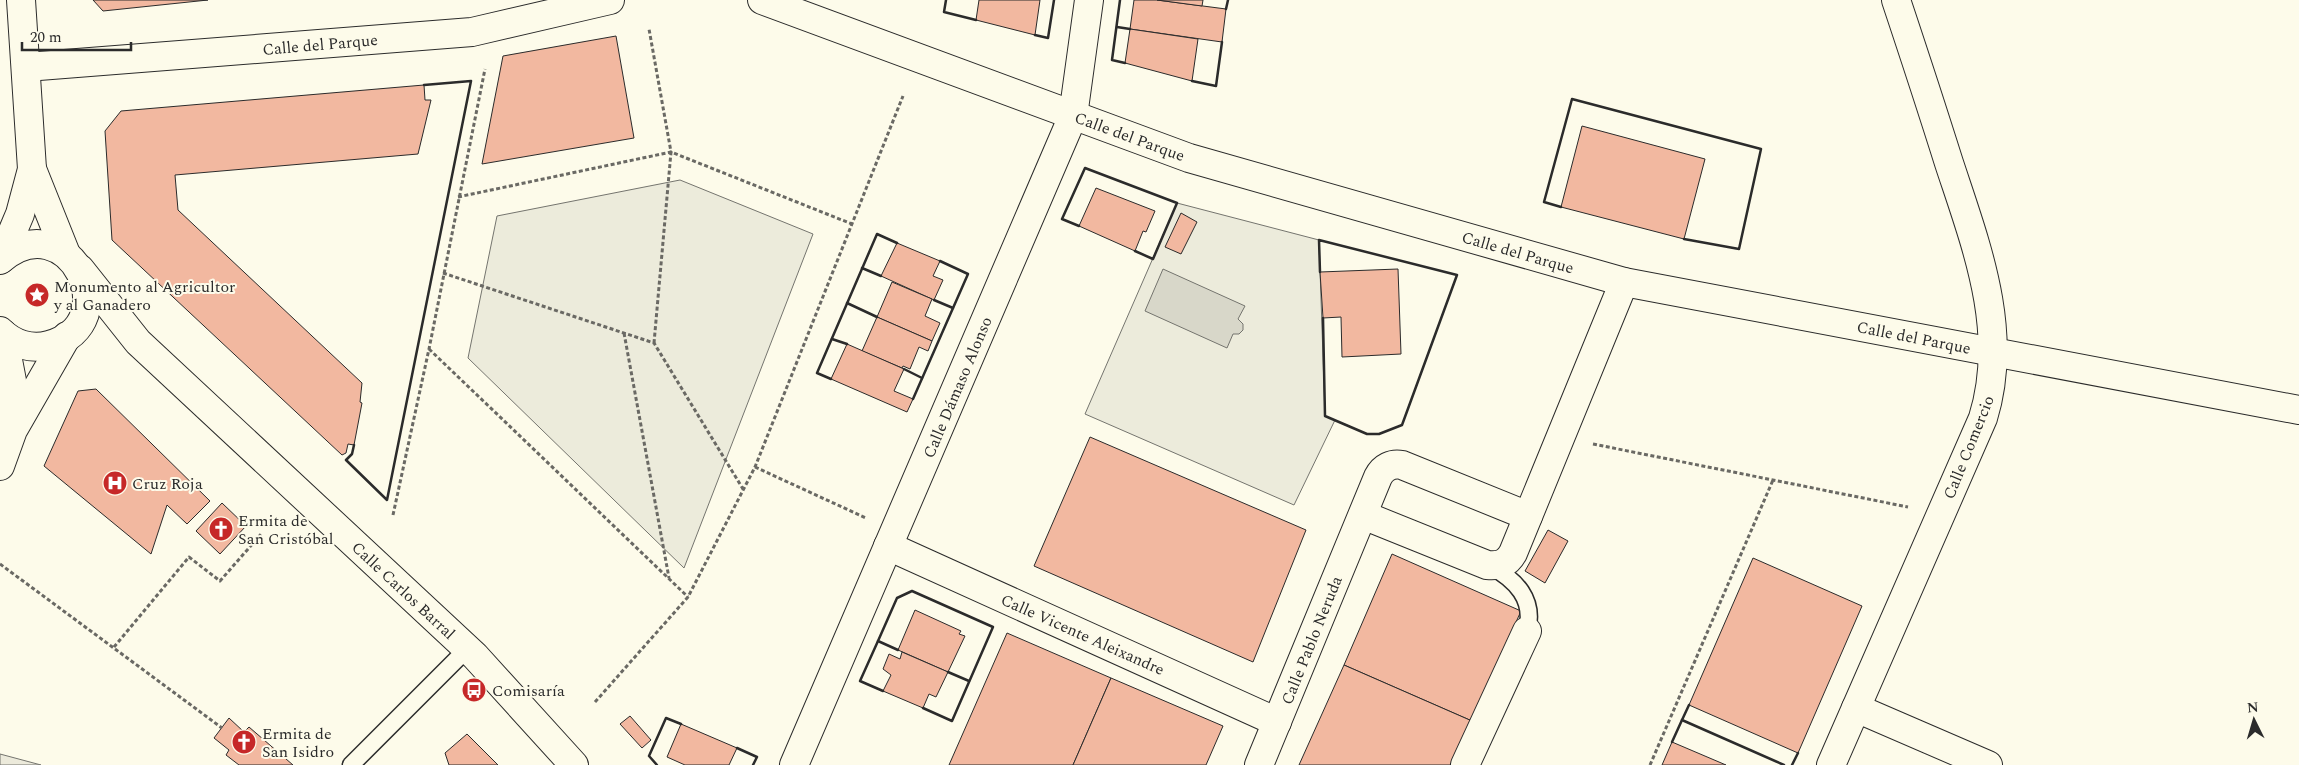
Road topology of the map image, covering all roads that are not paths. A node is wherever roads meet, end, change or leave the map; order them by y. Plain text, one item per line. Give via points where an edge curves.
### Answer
1 (21, 0) edge
2 (610, 0) edge
3 (762, 0) edge
4 (1089, 0) edge
5 (1896, 0) edge
6 (26, 67) junction
7 (1074, 116) junction
8 (32, 170) junction
9 (1, 259) edge
10 (73, 261) junction
11 (1624, 282) junction
12 (2, 332) edge
13 (71, 332) junction
14 (138, 342) junction
15 (1994, 352) junction
16 (2299, 410) edge
17 (13, 430) junction
18 (0, 466) edge
19 (1363, 514) junction
20 (1528, 516) junction
21 (888, 546) junction
22 (1487, 565) junction
23 (1527, 631) joint
24 (467, 649) junction
25 (1856, 708) junction
26 (1278, 722) junction
27 (351, 765) edge
28 (574, 765) edge
29 (794, 765) edge
30 (1259, 765) edge
31 (1465, 765) edge
32 (1831, 765) edge
33 (1988, 765) edge

1 - 6 street
2 - 6 street, Calle del Parque via 472,32
3 - 7 street, Calle del Parque
4 - 7 street, Calle Dámaso Alonso
5 - 15 street, Calle Comercio via 1978,253 1988,295
6 - 8 street
7 - 11 street, Calle del Parque via 1189,158
7 - 21 street, Calle Dámaso Alonso
8 - 9 street via 20,214
8 - 10 street
9 - 10 street via 20,247 35,244 51,246
10 - 13 street via 86,284 87,299 84,315
10 - 14 street, Calle Carlos Barral
11 - 15 street, Calle del Parque
11 - 20 street
12 - 13 street via 22,344 38,347 54,343
12 - 17 street via 12,381
13 - 14 street, Calle Carlos Barral via 106,330
13 - 17 street
14 - 24 street, Calle Carlos Barral
15 - 16 street, Calle del Parque
15 - 25 street, Calle Comercio via 1990,396 1983,418
17 - 18 street
19 - 20 street, Calle Pablo Neruda via 1381,472 1398,464
19 - 22 street
19 - 26 street, Calle Pablo Neruda
20 - 22 street via 1510,558 1502,564
21 - 26 street, Calle Vicente Aleixandre
21 - 29 street, Calle Dámaso Alonso
22 - 23 lane via 1521,590 1530,620
23 - 31 street
24 - 27 lane
24 - 28 street, Calle Carlos Barral
25 - 32 street, Calle Comercio
25 - 33 street
26 - 30 street, Calle Pablo Neruda

